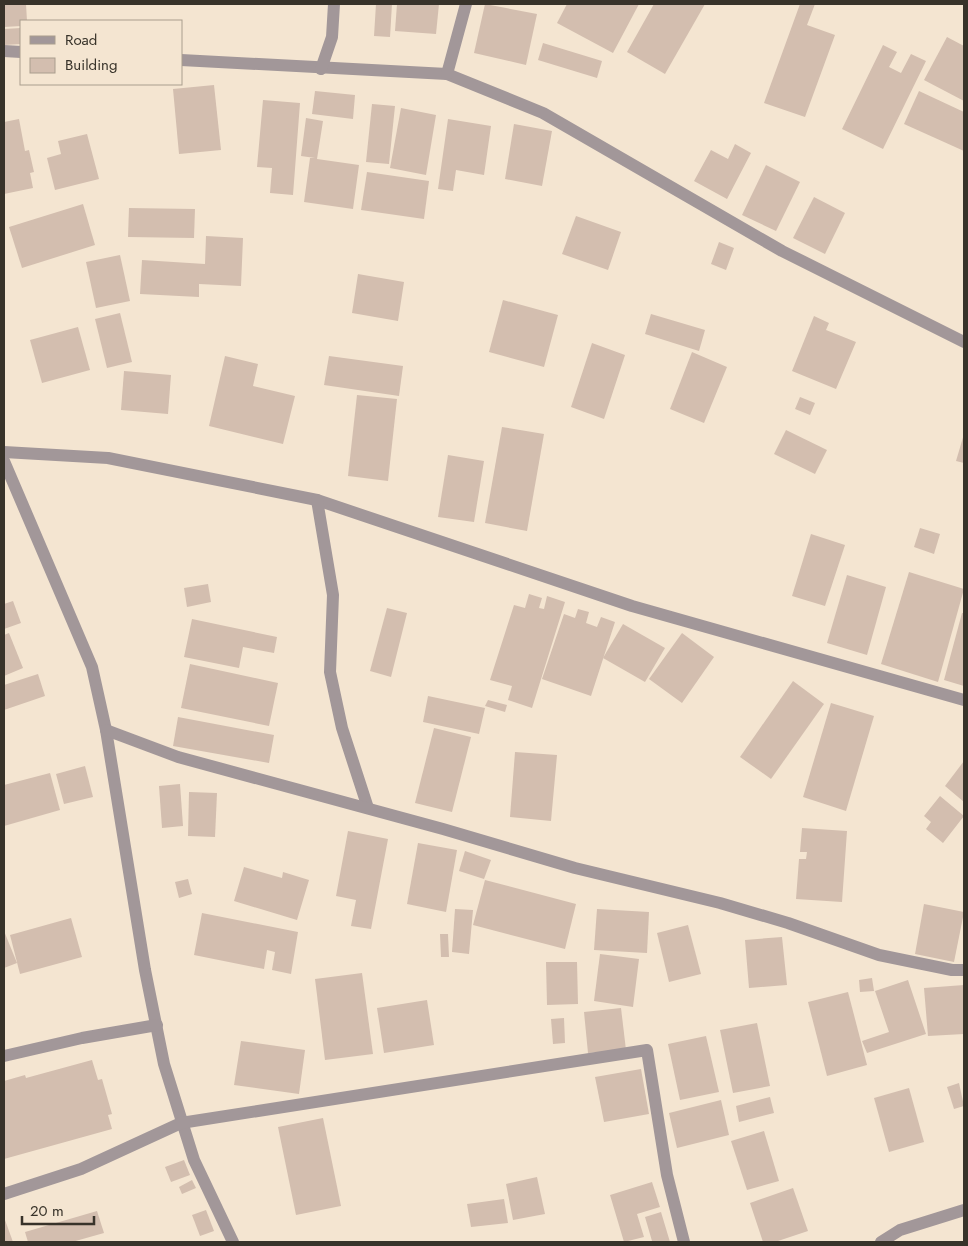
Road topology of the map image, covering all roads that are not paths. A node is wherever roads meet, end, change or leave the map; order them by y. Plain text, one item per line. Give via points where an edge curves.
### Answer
1 (334, 4) edge
2 (466, 4) edge
3 (4, 51) edge
4 (20, 52) edge
5 (182, 60) edge
6 (321, 69) junction
7 (447, 74) junction
8 (964, 340) edge
9 (4, 452) edge
10 (4, 461) edge
11 (317, 500) junction
12 (964, 700) edge
13 (106, 730) junction
14 (368, 808) junction
15 (964, 970) edge
16 (157, 1025) junction
17 (4, 1056) edge
18 (181, 1123) junction
19 (4, 1194) edge
20 (964, 1210) edge
21 (233, 1242) edge
22 (684, 1242) edge
23 (881, 1242) edge

1 - 6 street via 332,37
2 - 7 street
3 - 4 street
5 - 6 street
6 - 7 street
7 - 8 street via 543,114 782,251
9 - 11 street via 108,458
10 - 13 street via 92,667
11 - 12 street via 632,606
11 - 14 street via 332,595 330,672 342,728
13 - 14 street via 178,757
13 - 16 street
14 - 15 street via 575,868 720,903 879,955
16 - 17 street
16 - 18 street
18 - 19 street via 81,1169
18 - 21 street via 194,1160
18 - 22 street via 646,1050 667,1175
20 - 23 street via 900,1230

